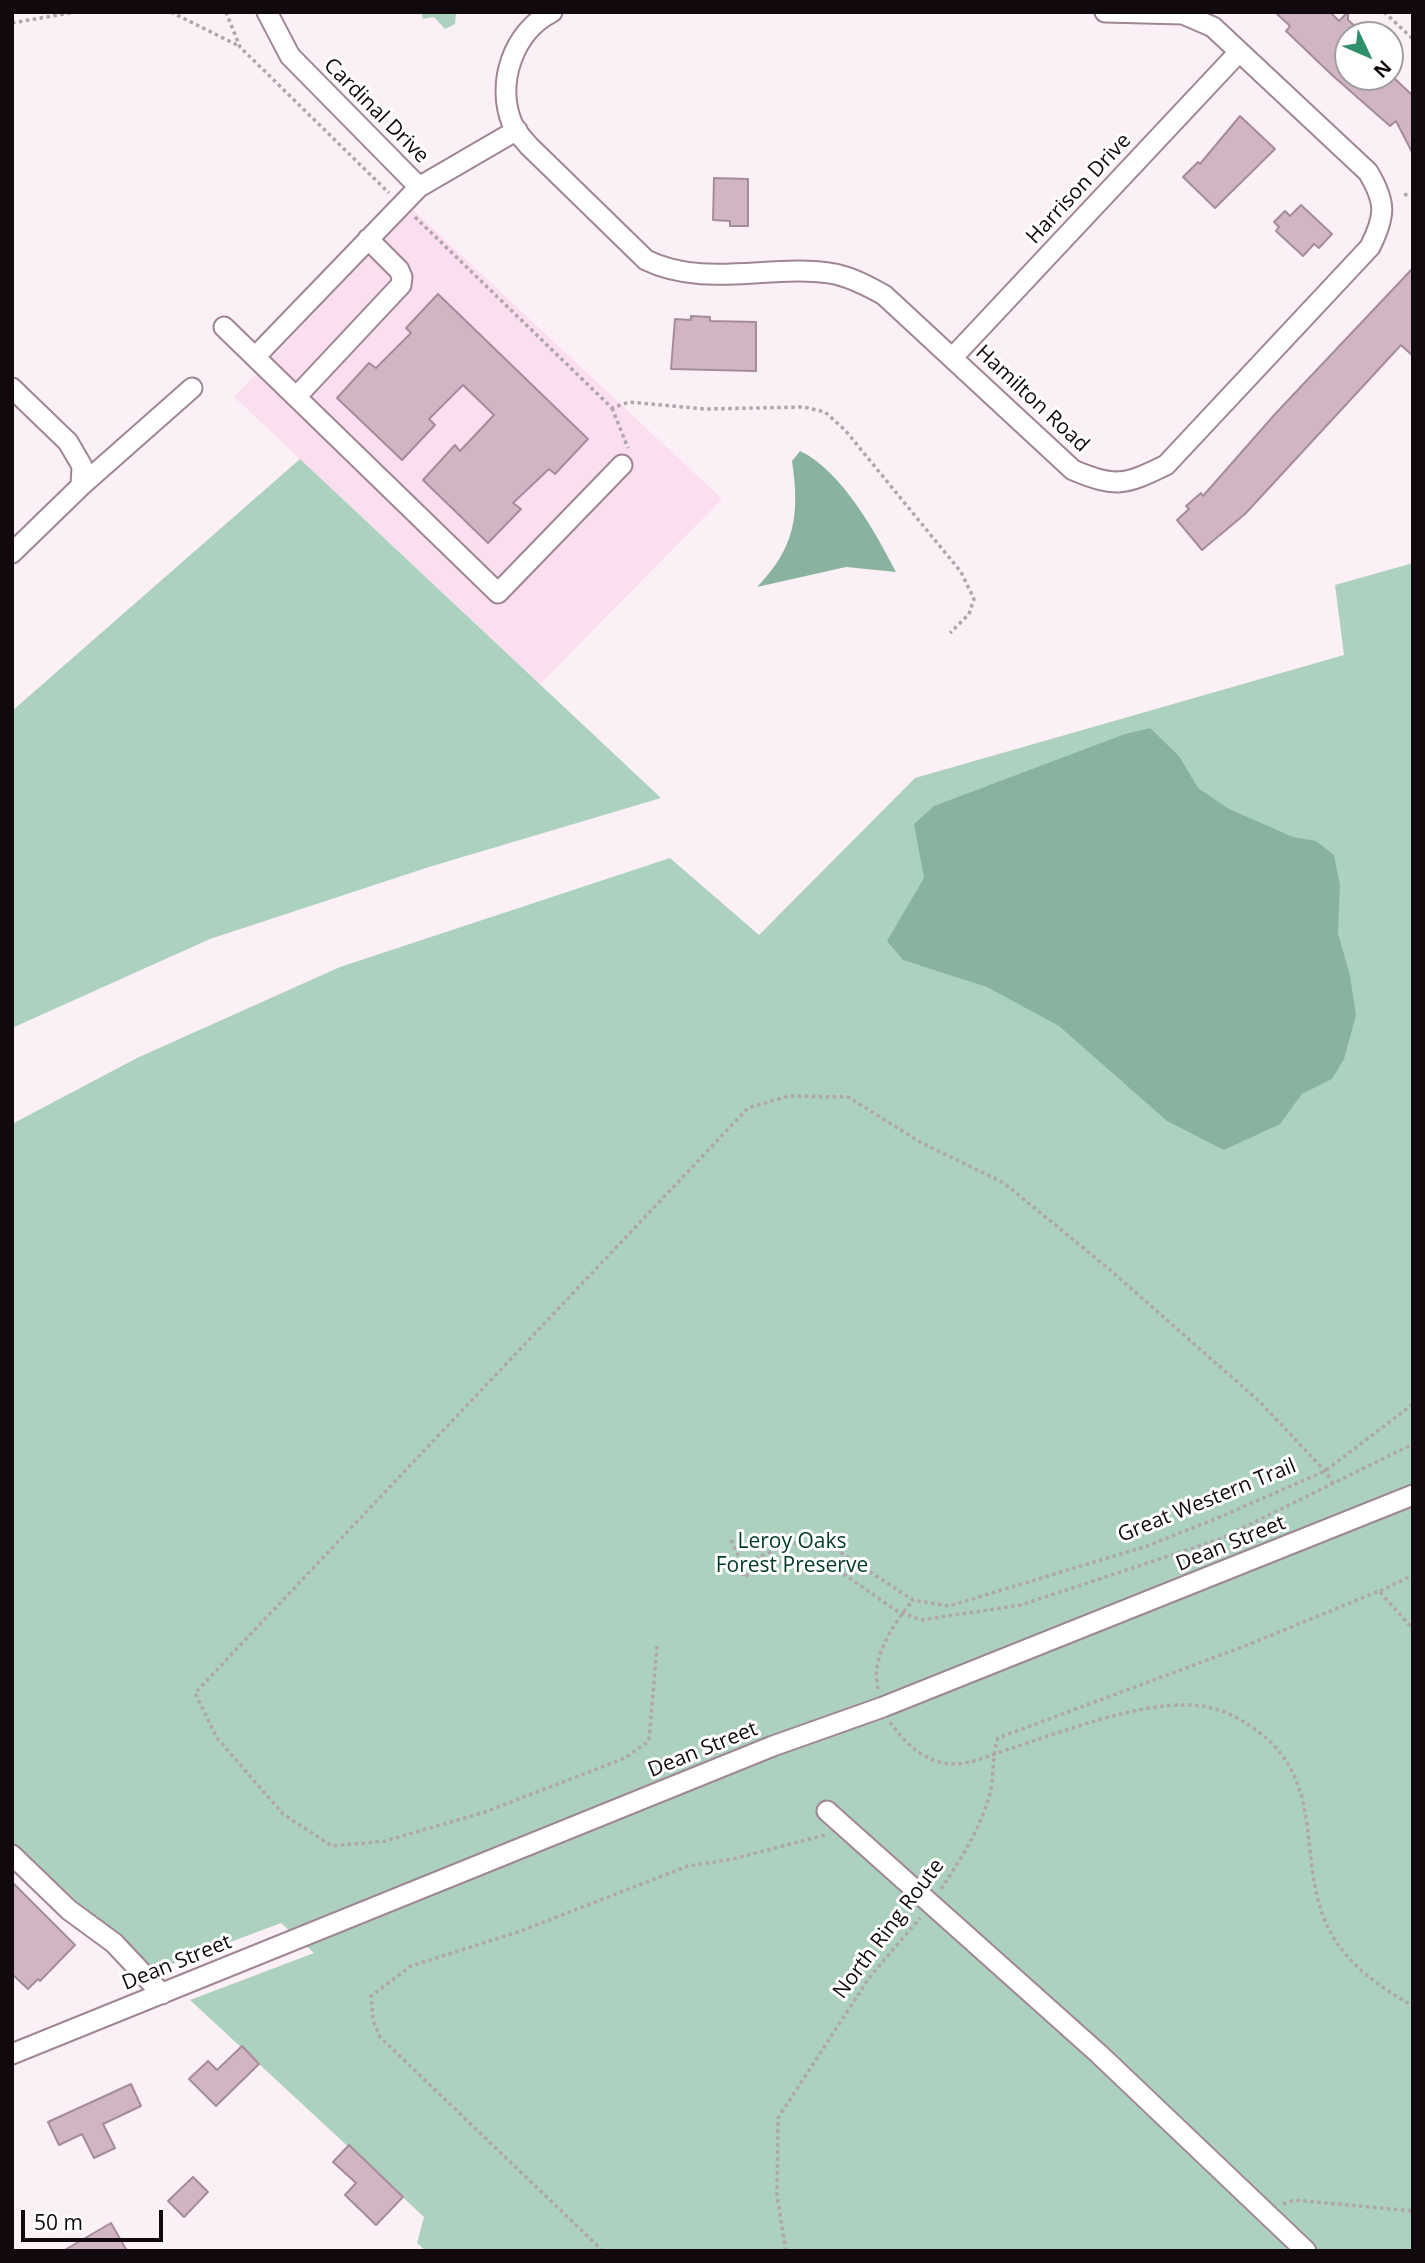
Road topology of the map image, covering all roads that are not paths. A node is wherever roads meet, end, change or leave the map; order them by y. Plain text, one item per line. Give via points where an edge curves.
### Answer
1 (267, 12) edge
2 (552, 12) edge
3 (1105, 12) edge
4 (1239, 52) junction
5 (517, 130) junction
6 (419, 187) junction
7 (368, 239) junction
8 (224, 327) dead end
9 (256, 356) junction
10 (953, 357) junction
11 (12, 388) edge
12 (192, 388) dead end
13 (297, 396) junction
14 (622, 465) road end
15 (81, 486) junction
16 (12, 554) edge
17 (1413, 1495) edge
18 (827, 1811) dead end
19 (12, 1855) edge
20 (162, 1994) junction
21 (12, 2054) edge
22 (1306, 2251) edge

1 - 6 street, Cardinal Drive via 290,56
2 - 5 street via 527,33 509,62 506,88
3 - 4 street, Hamilton Road via 1183,14 1213,27
4 - 10 street, Harrison Drive
4 - 10 street, Hamilton Road via 1368,172 1380,191 1380,226 1370,247 1166,465 1129,483 1098,481 1073,470
5 - 6 street
5 - 10 street, Hamilton Road via 646,260 667,270 696,274 832,274 858,280 884,295
6 - 7 street, Cardinal Drive
7 - 9 street, Cardinal Drive
7 - 13 street via 399,270 401,285
8 - 9 street
9 - 13 street
11 - 15 street via 68,442 82,466
12 - 15 street
13 - 14 street via 498,593
15 - 16 street
17 - 20 street, Dean Street via 896,1702 788,1740
18 - 22 street via 1099,2054
19 - 20 street via 69,1910 114,1943
20 - 21 street, Dean Street

